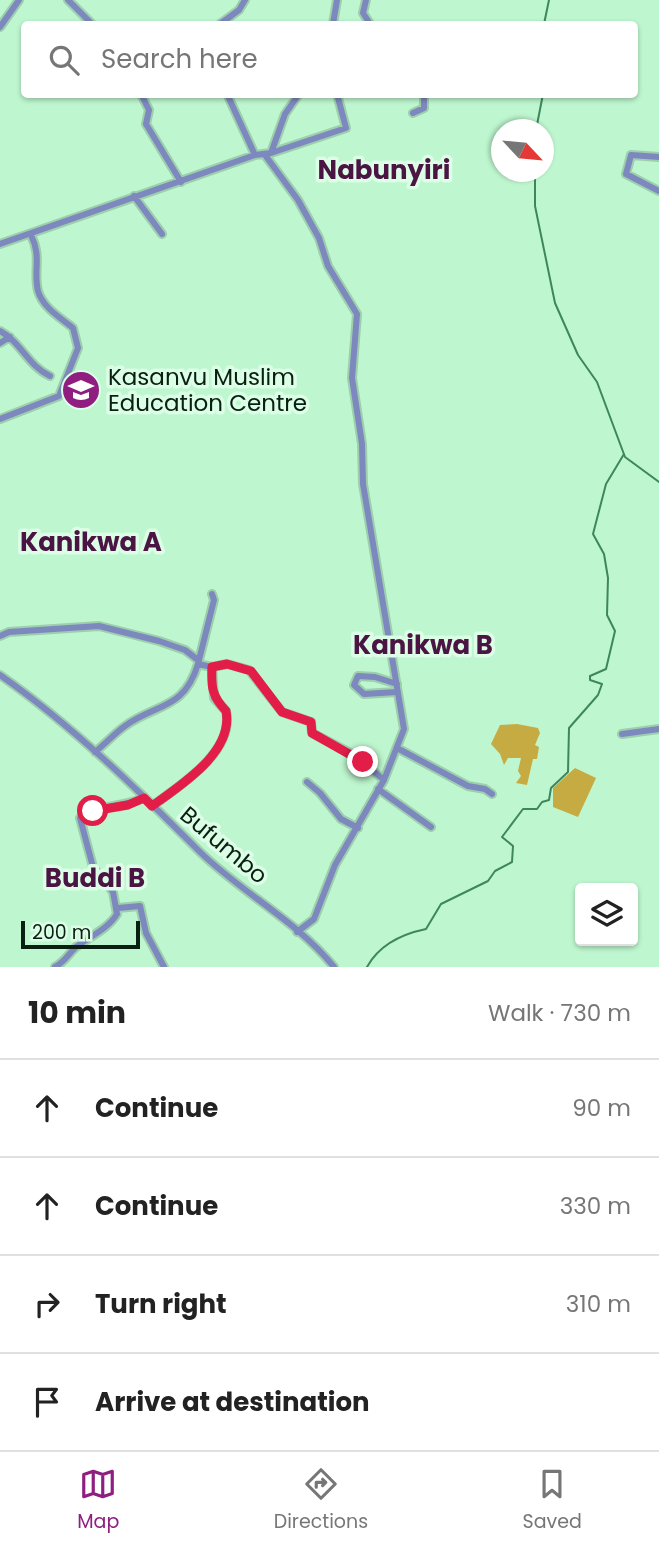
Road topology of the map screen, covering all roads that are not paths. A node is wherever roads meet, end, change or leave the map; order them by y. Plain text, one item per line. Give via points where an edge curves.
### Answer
1 (19, 0) edge
2 (68, 0) edge
3 (245, 0) edge
4 (337, 0) edge
5 (366, 0) edge
6 (89, 21) edge
7 (228, 21) edge
8 (334, 21) edge
9 (368, 21) edge
10 (0, 27) edge
11 (143, 98) edge
12 (229, 98) edge
13 (296, 98) edge
14 (338, 98) edge
15 (424, 98) edge
16 (413, 113) dead end
17 (268, 154) junction
18 (255, 155) junction
19 (659, 157) edge
20 (181, 182) junction
21 (659, 191) edge
22 (134, 196) junction
23 (162, 234) dead end
24 (31, 235) junction
25 (0, 244) edge
26 (0, 331) edge
27 (10, 337) junction
28 (0, 344) edge
29 (50, 376) dead end
30 (0, 419) edge
31 (212, 594) dead end
32 (0, 636) edge
33 (198, 662) junction
34 (212, 667) junction
35 (0, 675) edge
36 (397, 688) junction
37 (659, 729) edge
38 (622, 734) dead end
39 (397, 748) junction
40 (95, 752) junction
41 (384, 780) junction
42 (307, 782) dead end
43 (378, 789) junction
44 (492, 794) dead end
45 (144, 798) junction
46 (152, 806) junction
47 (431, 827) dead end
48 (358, 828) junction
49 (118, 908) junction
50 (297, 932) junction
51 (55, 967) edge
52 (164, 967) edge
53 (334, 967) edge

1 - 10 street
2 - 6 street
3 - 7 street
4 - 8 street
5 - 9 street via 363,13
11 - 20 street via 149,110 146,124
12 - 18 street
13 - 17 street
14 - 17 street via 346,128
15 - 16 street via 425,107
17 - 18 street
17 - 36 street via 298,200 328,266 357,314 352,378 363,484
18 - 20 street
19 - 21 street via 631,155 626,174
20 - 22 street
22 - 23 street
22 - 24 street
24 - 25 street
24 - 30 street via 39,257 38,291 59,320 73,328 78,348 59,396
26 - 27 street
27 - 28 street
27 - 29 street via 31,363
31 - 33 street
32 - 33 street via 99,626 185,650
33 - 34 street
33 - 40 street via 184,692 160,710 124,726
34 - 41 street via 227,664 251,671 282,712 307,719 312,733 354,755
34 - 46 street via 214,698 228,720 222,741 196,772
35 - 40 street, Bufumbo
36 - 36 street via 375,677 358,676 354,685 364,694
36 - 39 street via 404,729
37 - 38 street
39 - 41 street
39 - 44 street
40 - 45 street, Bufumbo
41 - 43 street
42 - 48 street via 341,819
43 - 47 street
43 - 48 street
45 - 46 street, Bufumbo
45 - 49 street via 100,808 80,818 93,867 113,892
46 - 50 street, Bufumbo
48 - 50 street via 335,865 314,919
49 - 51 street via 108,925
49 - 52 street via 139,906 146,933
50 - 53 street, Bufumbo

